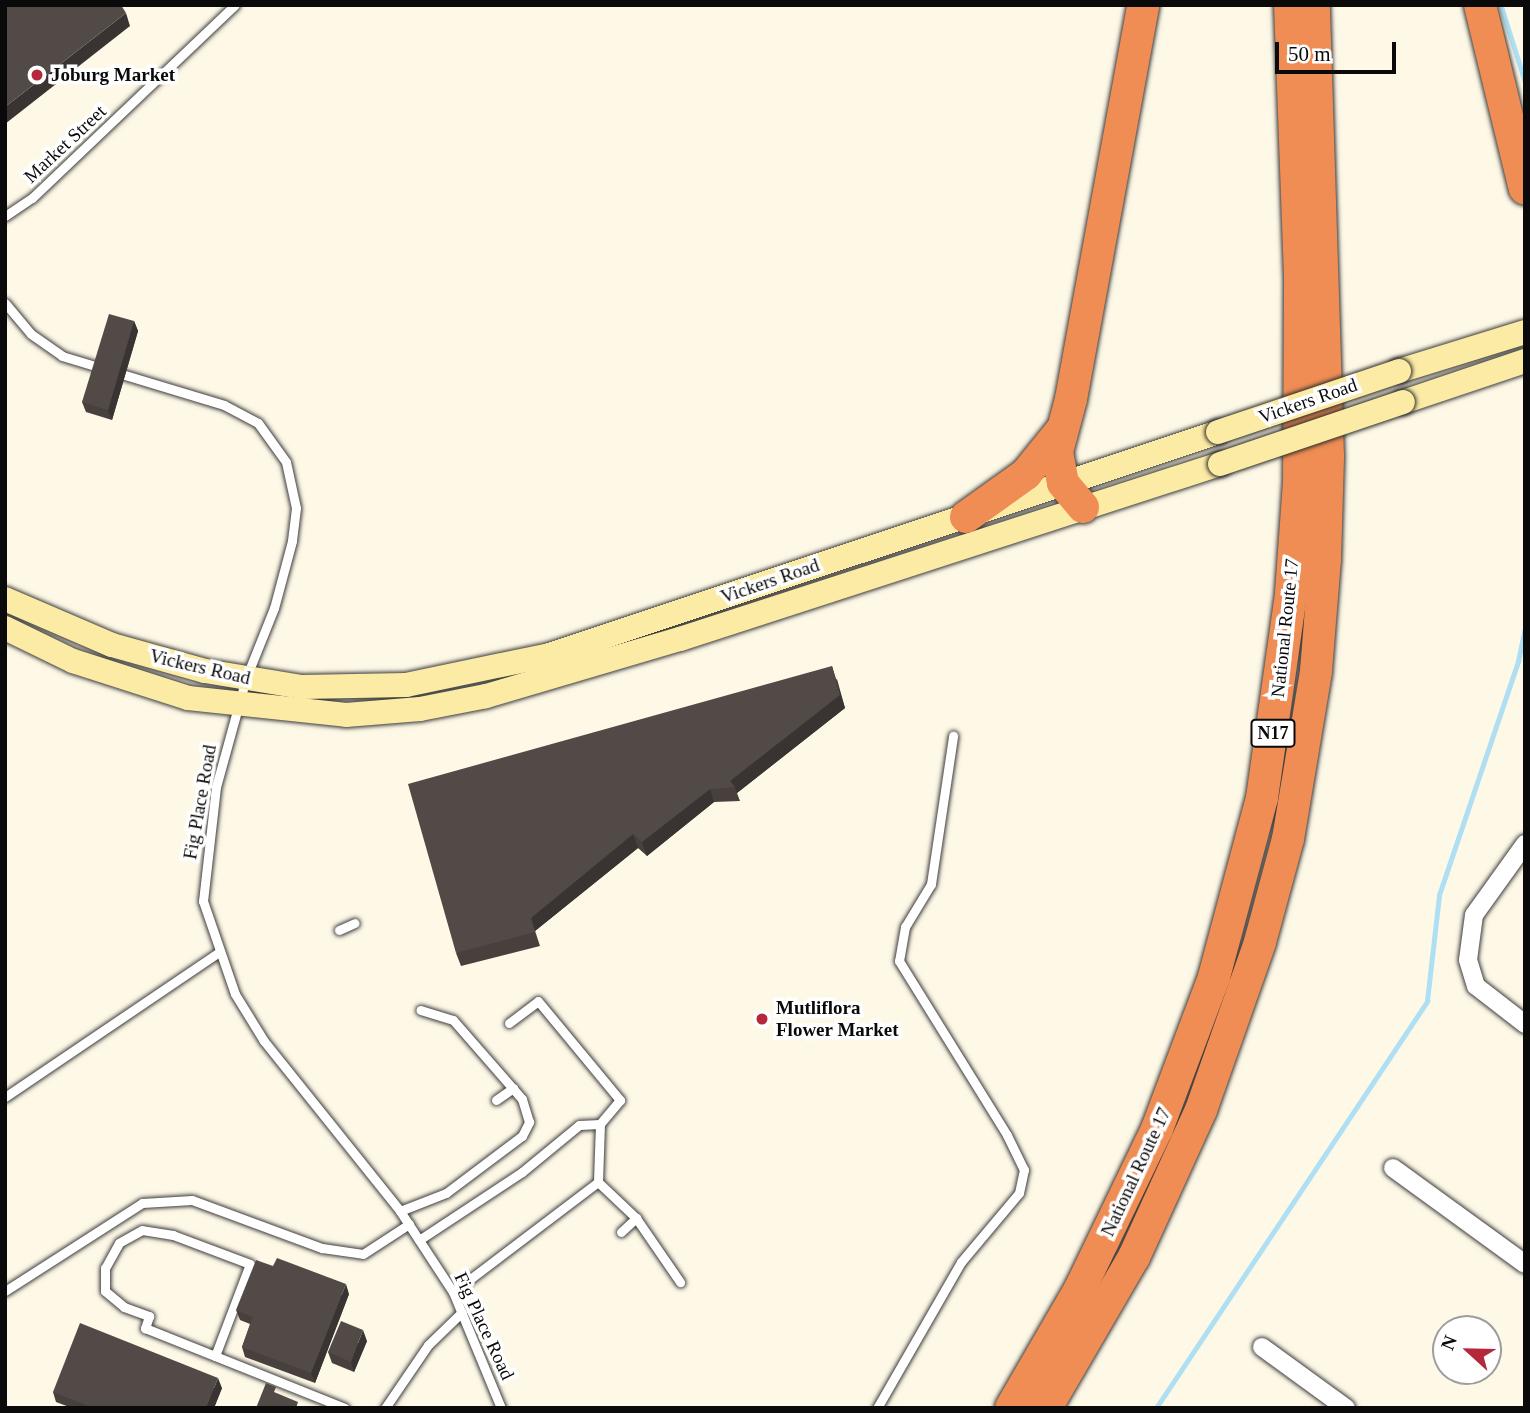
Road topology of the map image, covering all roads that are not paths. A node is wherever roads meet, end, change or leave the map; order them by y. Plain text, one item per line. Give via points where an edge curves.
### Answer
1 (235, 5) edge
2 (1143, 5) edge
3 (1290, 5) edge
4 (1314, 5) edge
5 (1480, 5) edge
6 (1525, 188) edge
7 (5, 216) edge
8 (5, 303) edge
9 (1525, 331) edge
10 (1525, 361) edge
11 (1061, 430) junction
12 (1063, 483) junction
13 (1083, 507) junction
14 (966, 517) junction
15 (5, 599) edge
16 (5, 628) edge
17 (246, 678) junction
18 (238, 706) junction
19 (953, 736) dead end
20 (1525, 844) edge
21 (355, 923) dead end
22 (339, 930) dead end
23 (218, 953) junction
24 (421, 1010) dead end
25 (509, 1023) dead end
26 (1525, 1024) edge
27 (513, 1088) junction
28 (5, 1097) edge
29 (496, 1100) dead end
30 (600, 1124) junction
31 (1393, 1168) dead end
32 (598, 1182) junction
33 (401, 1211) junction
34 (636, 1218) junction
35 (409, 1224) junction
36 (621, 1232) dead end
37 (419, 1240) junction
38 (1525, 1264) edge
39 (680, 1282) dead end
40 (5, 1291) edge
41 (453, 1292) junction
42 (462, 1312) junction
43 (1262, 1347) dead end
44 (215, 1356) junction
45 (345, 1408) edge
46 (385, 1408) edge
47 (501, 1408) edge
48 (877, 1408) edge
49 (1011, 1408) edge
50 (1046, 1408) edge
51 (1346, 1408) edge

1 - 7 lane, Market Street via 32,198
2 - 11 highway via 1072,399
3 - 49 highway, National Route 17 / N17 via 1300,277 1299,481 1291,593 1262,798 1214,977 1157,1129 1080,1289
4 - 50 highway, N17 via 1328,469 1316,671 1288,838 1252,968 1201,1110 1134,1257
5 - 6 highway
8 - 17 lane, Fig Place Road via 31,334 62,356 224,405 258,423 274,442 286,462 296,508 274,608
9 - 12 main road, Vickers Road, bridge
10 - 13 main road, Vickers Road, bridge
11 - 12 highway via 1057,466
11 - 14 highway via 1026,474
12 - 13 highway
12 - 14 main road, Vickers Road
13 - 18 main road, Vickers Road via 878,577 486,696 380,714
14 - 17 main road, Vickers Road via 549,655 503,666 360,689 302,687
15 - 17 main road, Vickers Road via 112,645
16 - 18 main road, Vickers Road via 73,662 125,680
17 - 18 lane, Fig Place Road
18 - 23 lane, Fig Place Road via 216,786 207,845 203,901
19 - 48 lane via 931,884 905,927 899,961 1024,1170 1019,1192 961,1262
20 - 26 street via 1474,915 1468,944 1471,979
21 - 22 lane
23 - 28 lane
23 - 33 lane, Fig Place Road via 264,1041
24 - 27 lane via 453,1020
25 - 30 lane via 538,1001 620,1100
27 - 29 lane
27 - 33 lane via 529,1122 522,1136 446,1193
30 - 32 lane
30 - 37 lane via 579,1125 522,1172
31 - 38 street
32 - 34 lane
32 - 41 lane
33 - 35 lane, Fig Place Road
34 - 36 lane
34 - 39 lane
35 - 37 lane, Fig Place Road
35 - 40 lane via 363,1254 322,1248 192,1200 142,1203
37 - 41 lane, Fig Place Road
41 - 42 lane, Fig Place Road
42 - 46 lane via 428,1345
42 - 47 lane, Fig Place Road
43 - 51 street
44 - 44 lane via 145,1328 149,1316 124,1307 105,1291 105,1268 119,1243 142,1230 173,1235 250,1264
44 - 45 lane

